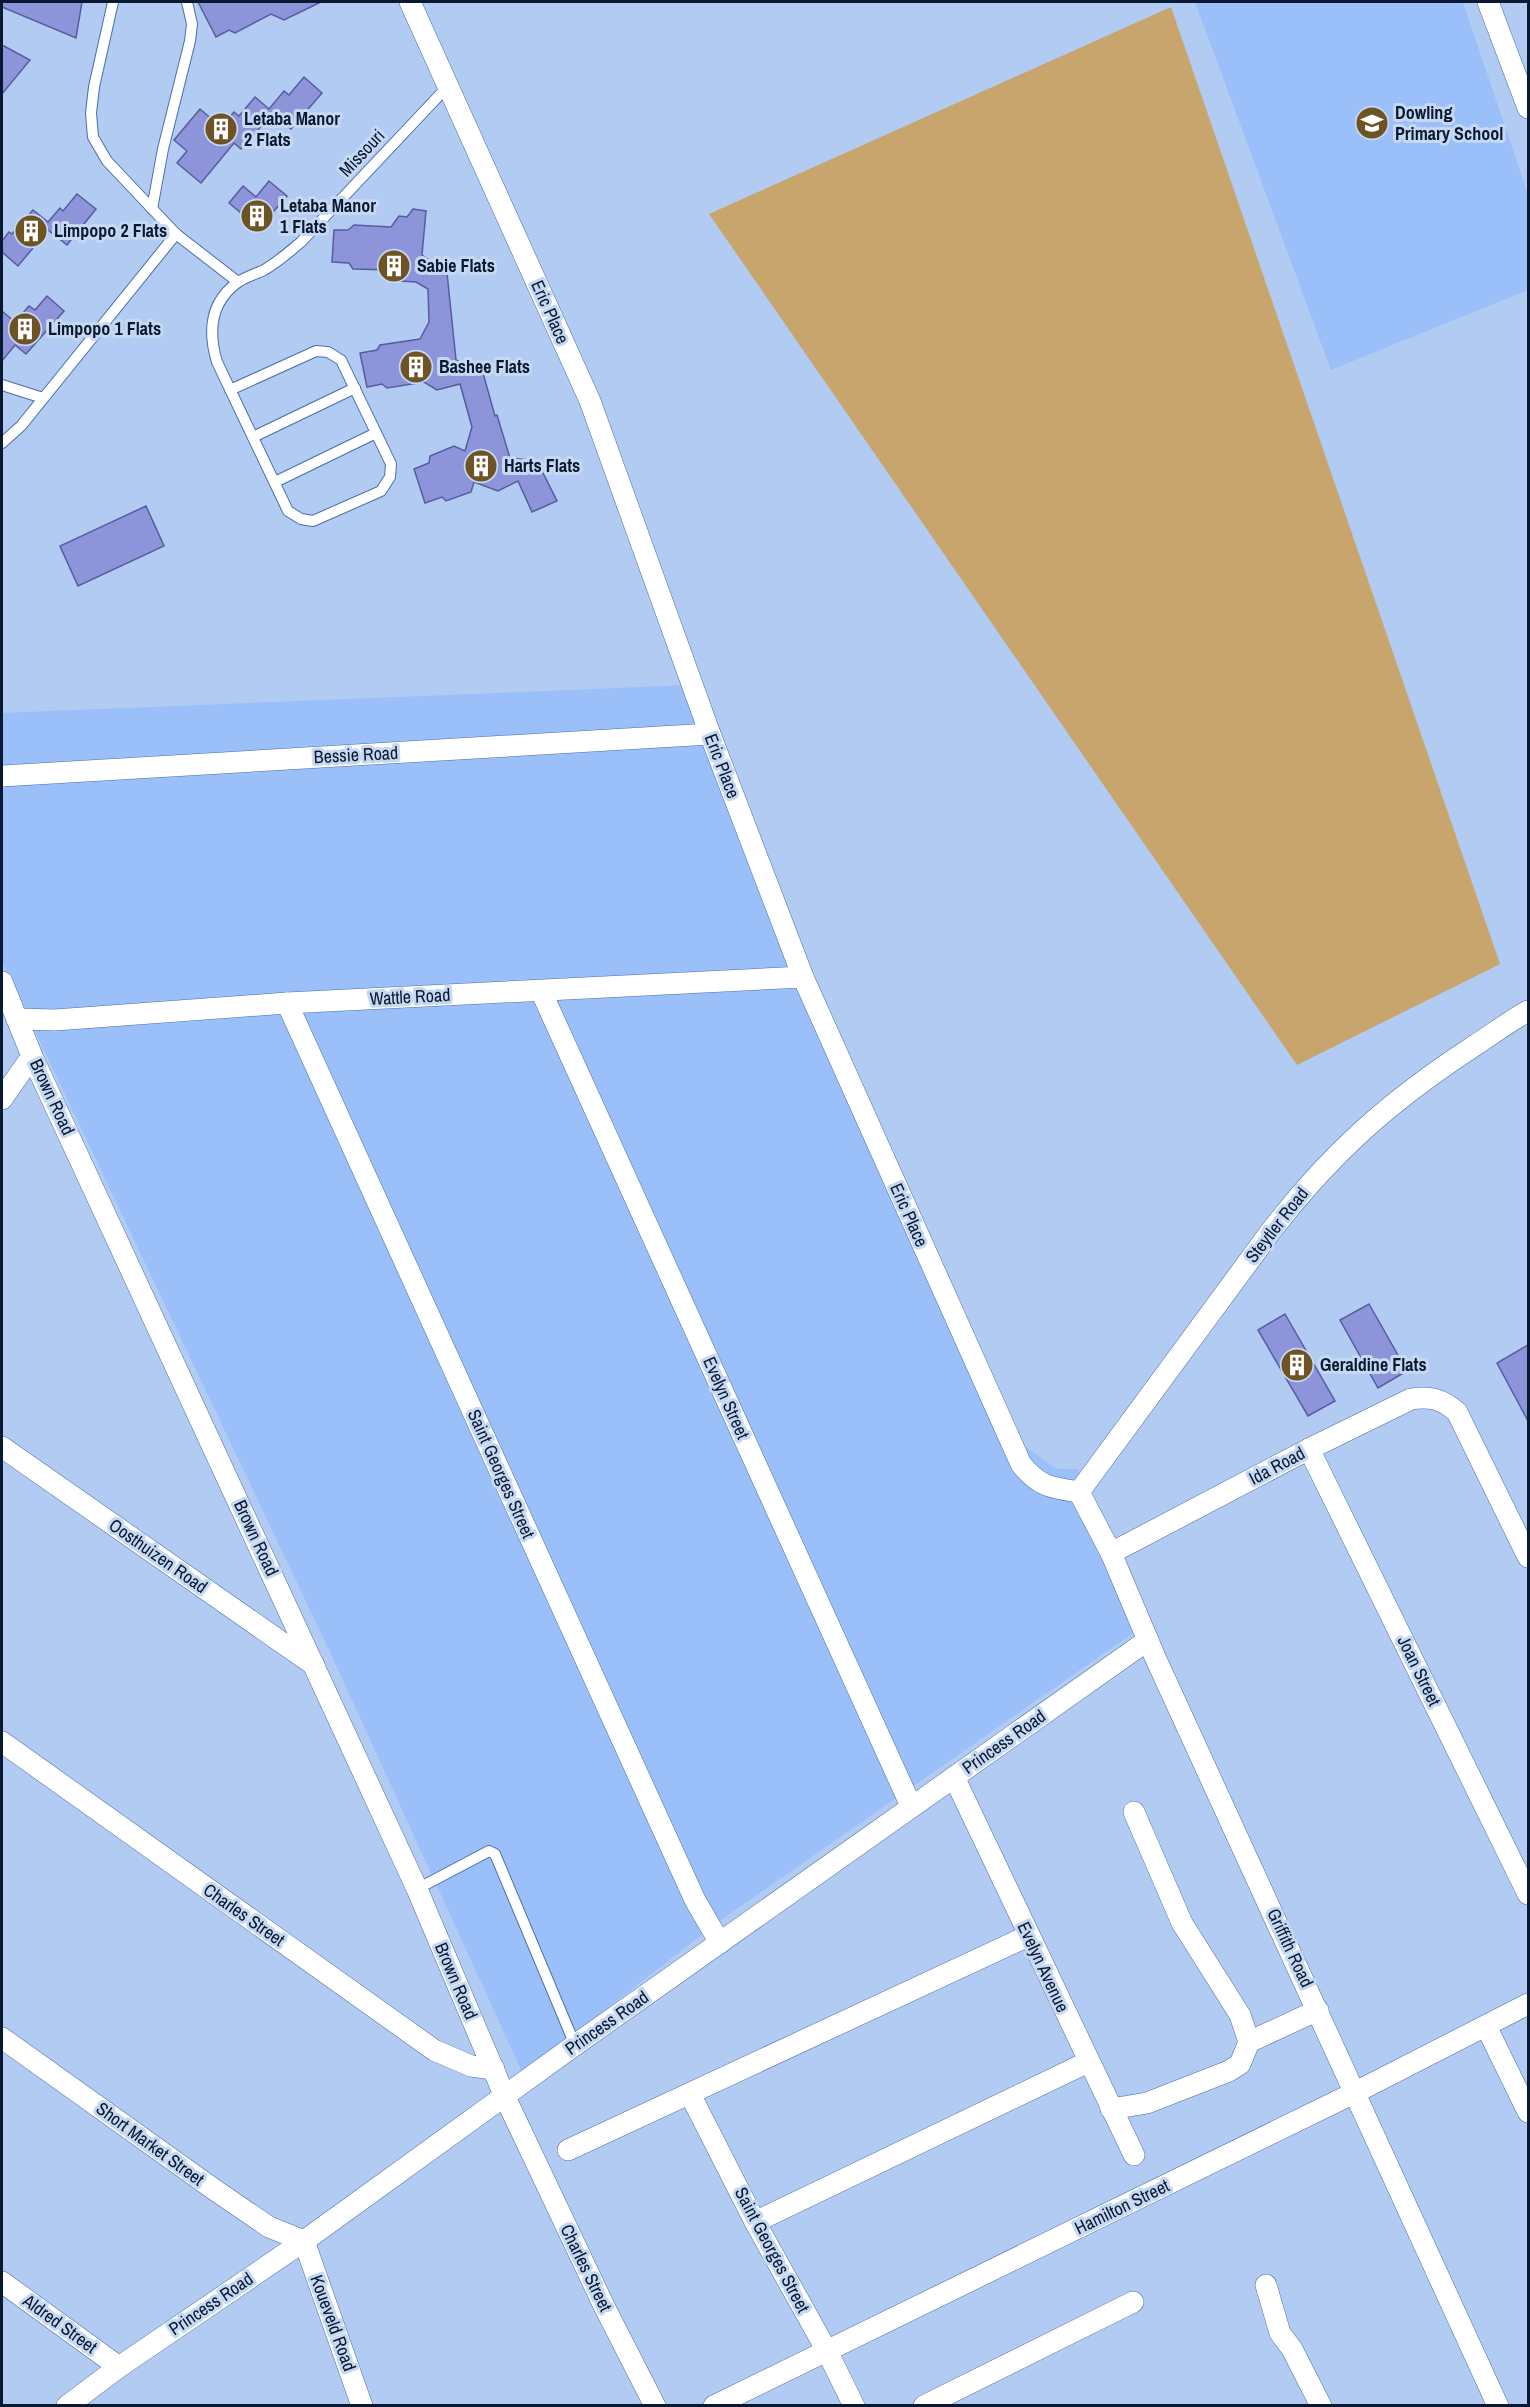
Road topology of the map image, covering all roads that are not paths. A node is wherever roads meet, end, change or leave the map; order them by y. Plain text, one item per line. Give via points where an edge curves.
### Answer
1 (113, 2) edge
2 (187, 2) edge
3 (411, 2) edge
4 (1488, 2) edge
5 (449, 85) junction
6 (1528, 108) edge
7 (152, 209) junction
8 (176, 234) junction
9 (238, 282) junction
10 (2, 385) edge
11 (355, 388) junction
12 (230, 390) junction
13 (43, 398) junction
14 (376, 433) junction
15 (253, 437) junction
16 (2, 443) edge
17 (275, 482) junction
18 (710, 734) junction
19 (2, 776) edge
20 (803, 977) junction
21 (2, 982) edge
22 (541, 991) junction
23 (287, 1003) junction
24 (1528, 1011) edge
25 (17, 1019) junction
26 (32, 1056) junction
27 (2, 1099) edge
28 (2, 1447) edge
29 (1310, 1449) junction
30 (1079, 1492) junction
31 (1111, 1553) junction
32 (1528, 1557) edge
33 (1148, 1640) junction
34 (315, 1665) junction
35 (2, 1742) edge
36 (954, 1777) junction
37 (911, 1806) junction
38 (1134, 1812) dead end
39 (417, 1889) junction
40 (1528, 1894) edge
41 (1028, 1936) junction
42 (720, 1943) junction
43 (1528, 2004) edge
44 (1318, 2010) junction
45 (1486, 2026) junction
46 (2, 2038) edge
47 (1249, 2042) junction
48 (575, 2045) junction
49 (1088, 2062) junction
50 (494, 2069) junction
51 (1356, 2092) junction
52 (690, 2094) junction
53 (505, 2097) junction
54 (1111, 2109) junction
55 (1528, 2112) edge
56 (568, 2150) dead end
57 (1134, 2155) dead end
58 (755, 2222) junction
59 (304, 2241) junction
60 (2, 2282) edge
61 (1266, 2285) dead end
62 (1133, 2302) dead end
63 (827, 2351) junction
64 (119, 2367) junction
65 (66, 2406) edge
66 (362, 2406) edge
67 (655, 2406) edge
68 (714, 2406) edge
69 (854, 2406) edge
70 (924, 2406) edge
71 (1321, 2406) edge
72 (1498, 2406) edge

1 - 7 lane via 90,113 93,137 107,161
2 - 7 lane via 192,24 190,41 162,149
3 - 5 street, Eric Place
4 - 6 street
5 - 9 lane, Missouri via 301,242 282,259
5 - 18 street, Eric Place via 590,401
7 - 8 lane
8 - 9 lane
8 - 13 lane
9 - 12 lane, Missouri via 223,297 211,323 210,342
10 - 13 lane
11 - 12 lane, Missouri via 341,360 316,351
11 - 14 lane, Missouri
11 - 15 lane
12 - 15 lane, Missouri
13 - 16 lane
14 - 17 lane
14 - 17 lane, Missouri via 391,464 390,477 381,491 313,521 301,519 288,510
15 - 17 lane, Missouri
18 - 19 street, Bessie Road
18 - 20 street, Eric Place
20 - 22 street, Wattle Road
20 - 30 street, Eric Place via 1021,1464 1040,1483
21 - 25 street, Brown Road
22 - 23 street, Wattle Road
22 - 37 street, Evelyn Street
23 - 25 street, Wattle Road via 55,1020
23 - 42 street, Saint Georges Street via 695,1900
24 - 30 street, Steytler Road via 1418,1083 1329,1160 1284,1214
25 - 26 street, Brown Road
26 - 27 street
26 - 34 street, Brown Road
28 - 34 street, Oosthuizen Road
29 - 31 street, Ida Road
29 - 32 street, Ida Road via 1411,1399 1436,1398 1447,1403 1457,1412
29 - 40 street, Joan Street
30 - 31 street, Griffith Road
31 - 33 street, Griffith Road
33 - 36 street, Princess Road
33 - 44 street, Griffith Road
34 - 39 street, Brown Road
35 - 50 street, Charles Street via 434,2050 471,2066
36 - 37 street, Princess Road
36 - 41 street, Evelyn Avenue
37 - 42 street, Princess Road
38 - 47 street via 1182,1923 1240,2015
39 - 48 lane via 489,1851 495,1854
39 - 50 street, Brown Road
41 - 49 street, Evelyn Avenue
41 - 52 street
42 - 48 street, Princess Road
43 - 45 street, Hamilton Street
44 - 47 street
44 - 51 street, Griffith Road
45 - 51 street, Hamilton Street
45 - 55 street
46 - 59 street, Short Market Street via 269,2227
47 - 54 street via 1240,2064 1229,2071 1147,2103
48 - 53 street, Princess Road
49 - 54 street, Evelyn Avenue
49 - 58 street
50 - 53 street, Brown Road
51 - 63 street, Hamilton Street
51 - 72 street, Griffith Road
52 - 56 street
52 - 58 street, Saint Georges Street
53 - 59 street, Princess Road
53 - 67 street, Charles Street
54 - 57 street, Evelyn Avenue
58 - 63 street, Saint Georges Street
59 - 64 street, Princess Road
59 - 66 street, Koueveld Road
60 - 64 street, Aldred Street
61 - 71 street via 1280,2332
62 - 70 street
63 - 68 street, Hamilton Street
63 - 69 street, Saint Georges Street
64 - 65 street, Princess Road

